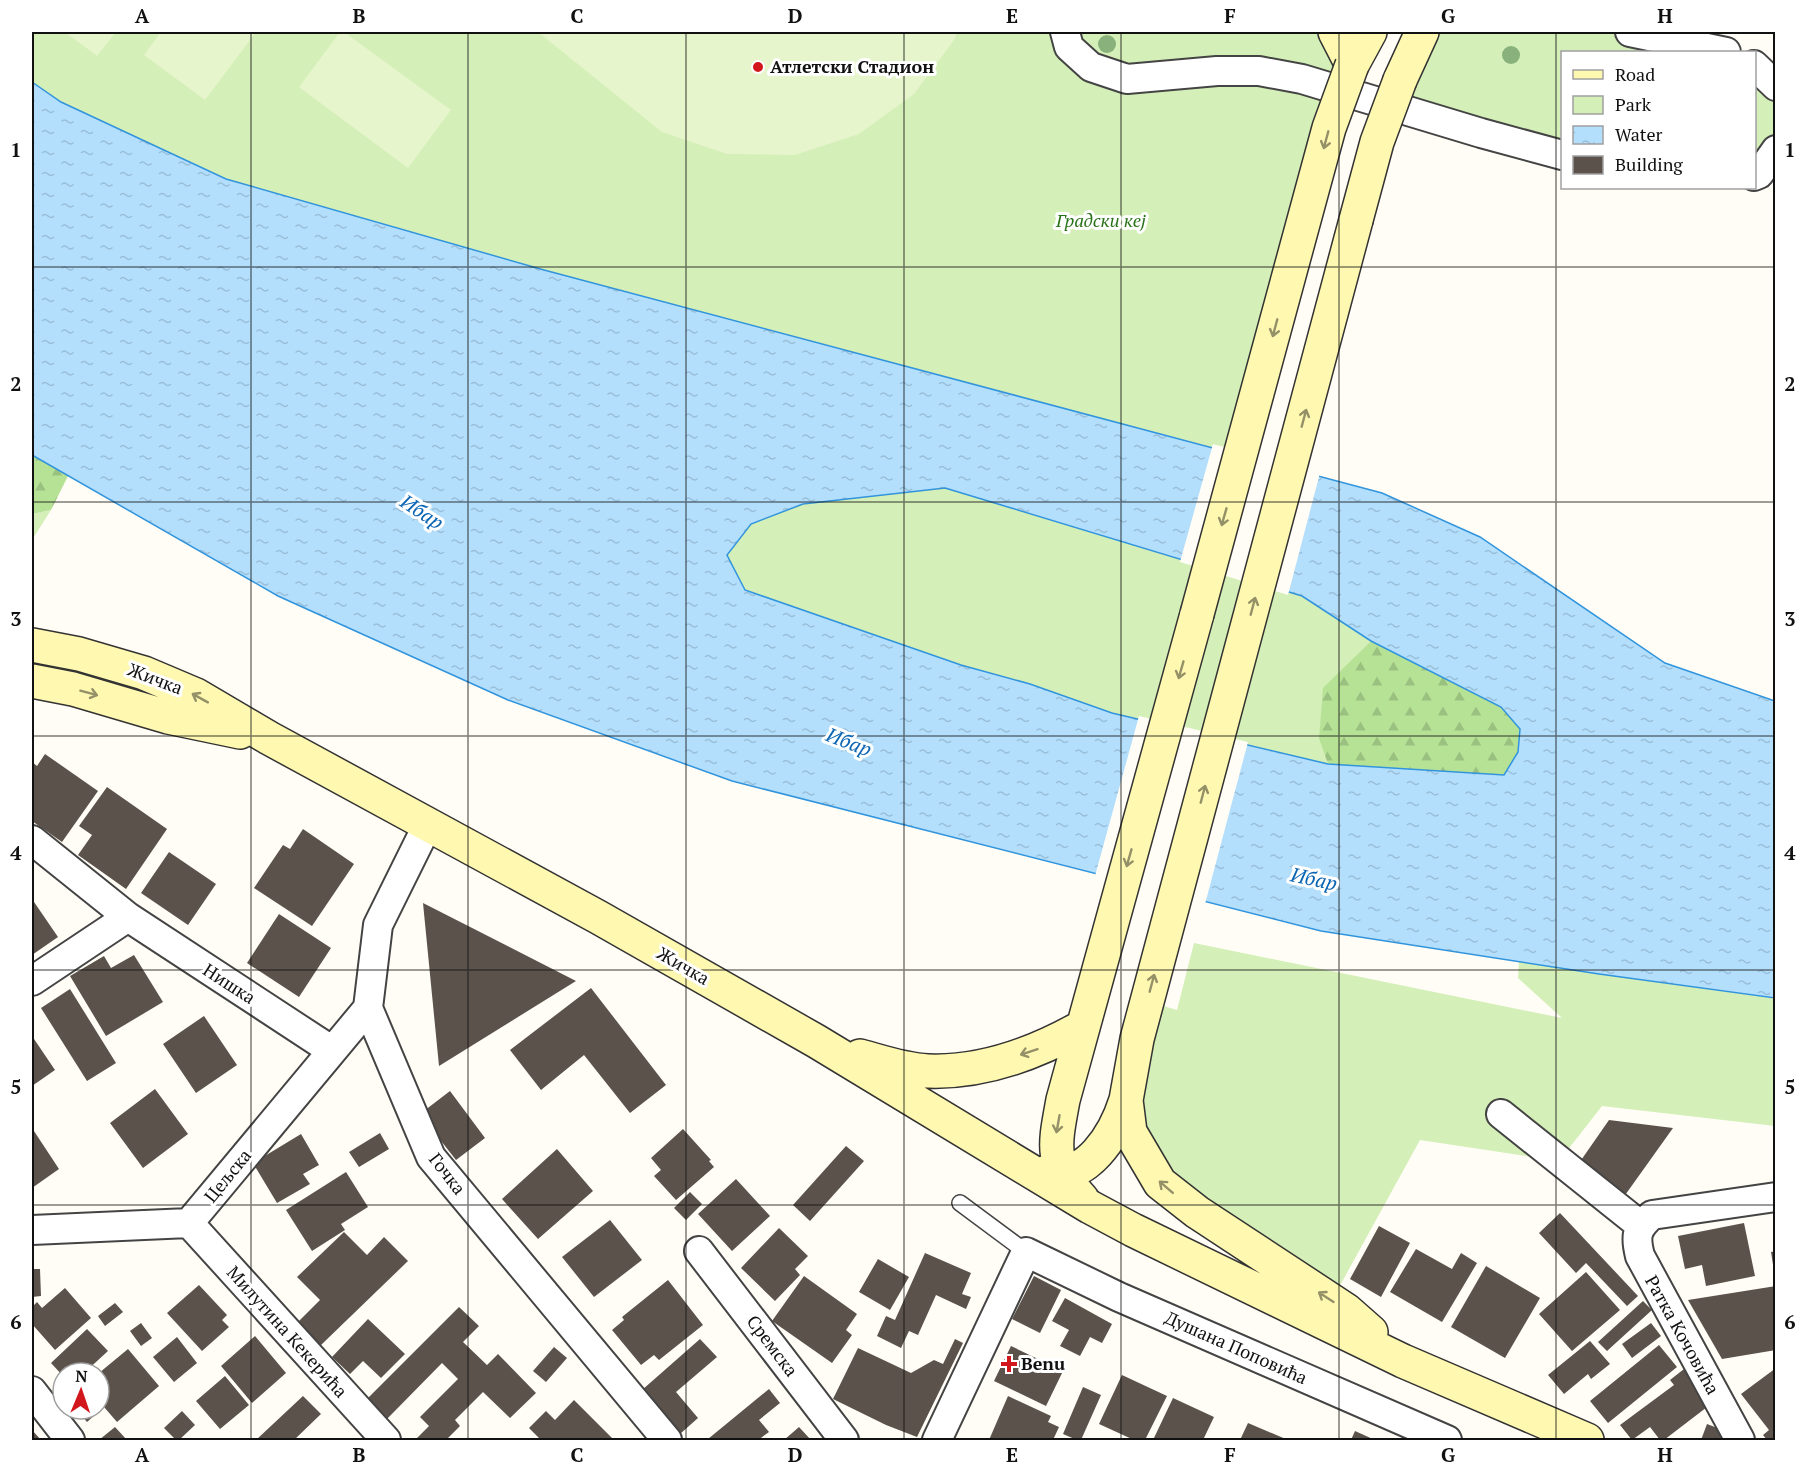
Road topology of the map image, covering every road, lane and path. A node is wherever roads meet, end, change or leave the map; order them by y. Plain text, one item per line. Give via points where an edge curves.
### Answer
1 (1065, 32) edge
2 (1335, 32) edge
3 (1370, 32) edge
4 (1630, 32) edge
5 (1417, 49) edge
6 (1721, 51) edge
7 (1352, 65) junction
8 (1756, 66) edge
9 (1776, 86) edge
10 (1776, 150) edge
11 (1561, 154) edge
12 (1756, 176) edge
13 (32, 645) edge
14 (32, 681) edge
15 (268, 738) junction
16 (428, 824) junction
17 (32, 840) edge
18 (128, 917) junction
19 (32, 981) edge
20 (368, 1008) junction
21 (1082, 1027) junction
22 (816, 1041) junction
23 (331, 1050) junction
24 (1126, 1100) junction
25 (1501, 1114) dead end
26 (1023, 1166) junction
27 (1064, 1174) junction
28 (1776, 1197) edge
29 (960, 1203) dead end
30 (1090, 1207) junction
31 (189, 1223) junction
32 (1640, 1225) junction
33 (32, 1230) edge
34 (699, 1251) dead end
35 (1026, 1252) junction
36 (1403, 1361) junction
37 (32, 1392) edge
38 (70, 1440) edge
39 (386, 1440) edge
40 (667, 1440) edge
41 (844, 1440) edge
42 (937, 1440) edge
43 (1447, 1440) edge
44 (1587, 1440) edge
45 (1740, 1440) edge

1 - 11 street via 1069,47 1091,67 1128,79 1258,71 1302,79
2 - 7 main road
3 - 7 main road
4 - 6 street
24 -> 5 main road, bridge via 1137,1039 1377,142
7 -> 21 main road, bridge via 1329,128
8 - 9 street
10 - 12 street
15 -> 13 main road, Жичка via 196,696 144,673
14 -> 15 main road, Жичка via 168,717
15 - 16 main road, Жичка
16 - 20 street, Гочка via 378,925
16 - 22 main road, Жичка
17 - 18 street, Нишка
18 - 19 street
18 - 23 street, Нишка
20 - 23 street, Цељска
20 - 40 street, Гочка via 431,1157
21 -> 22 main road via 1052,1044 992,1065 960,1070 927,1071 893,1065
21 -> 27 main road via 1056,1136 1059,1166
22 - 26 main road, Жичка
23 - 31 street, Цељска
24 - 27 main road via 1112,1134 1098,1153
36 -> 24 main road via 1346,1310 1197,1212 1160,1183 1130,1132
25 - 32 street
26 - 27 main road via 1047,1174
26 - 30 main road, Жичка
27 - 30 main road
28 - 32 street via 1652,1215
29 - 35 lane
30 - 36 main road
31 - 33 street
31 - 39 street, Милутина Кекерића
32 - 45 street, Ратка Кочовића via 1636,1241 1640,1256
34 - 41 street, Сремска
35 - 42 street
35 - 43 street, Душана Поповића via 1119,1297
36 - 44 main road
37 - 38 street

